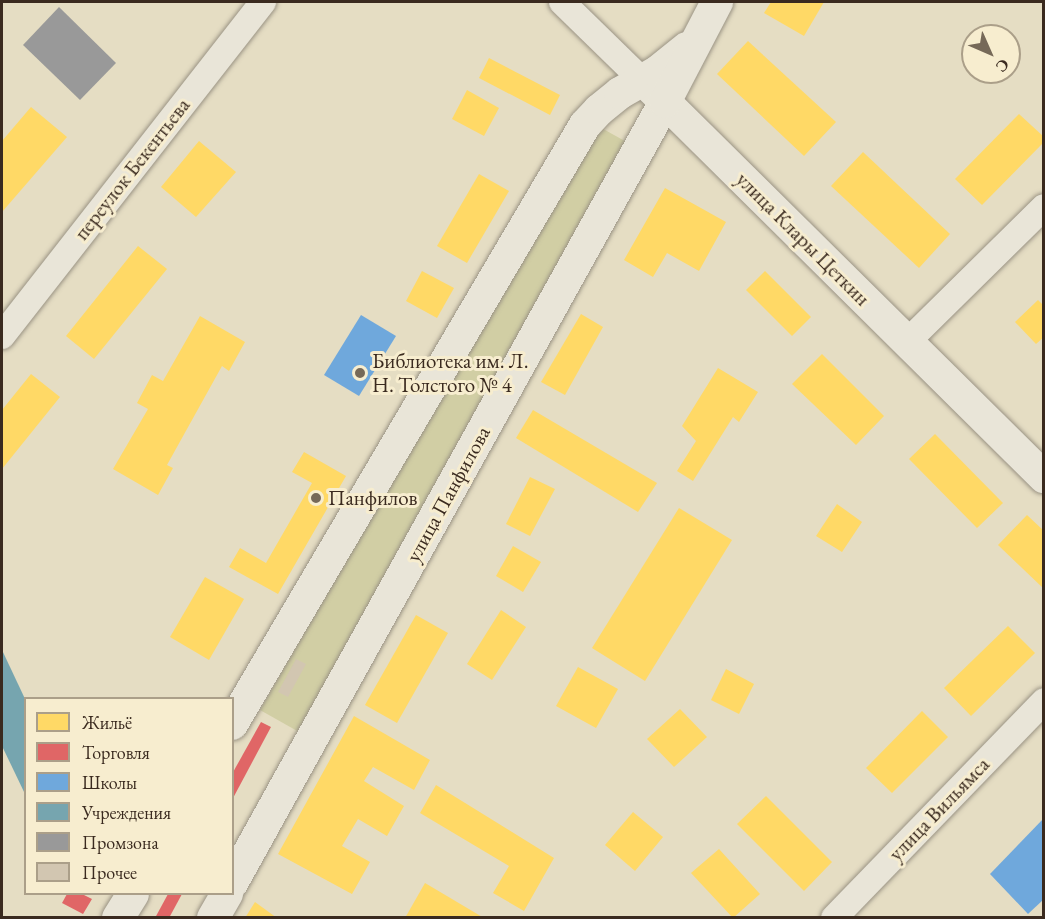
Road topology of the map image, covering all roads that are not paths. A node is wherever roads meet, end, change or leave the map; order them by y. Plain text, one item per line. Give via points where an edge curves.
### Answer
1 (263, 2) edge
2 (562, 2) edge
3 (717, 2) edge
4 (654, 92) junction
5 (1044, 207) edge
6 (2, 336) edge
7 (907, 342) junction
8 (1044, 477) edge
9 (1044, 701) edge
10 (234, 721) edge
11 (234, 879) edge
12 (132, 895) edge
13 (225, 895) edge
14 (118, 918) edge
15 (213, 918) edge
16 (834, 918) edge

1 - 6 street, переулок Бекентьева
2 - 4 street, улица Клары Цеткин
3 - 4 street, улица Панфилова via 694,41
4 - 7 street, улица Клары Цеткин
4 - 10 street, улица Панфилова via 620,93 585,125
4 - 11 street, улица Панфилова
5 - 7 street
7 - 8 street, улица Клары Цеткин
9 - 16 street, улица Вильямса
12 - 14 street
13 - 15 street

